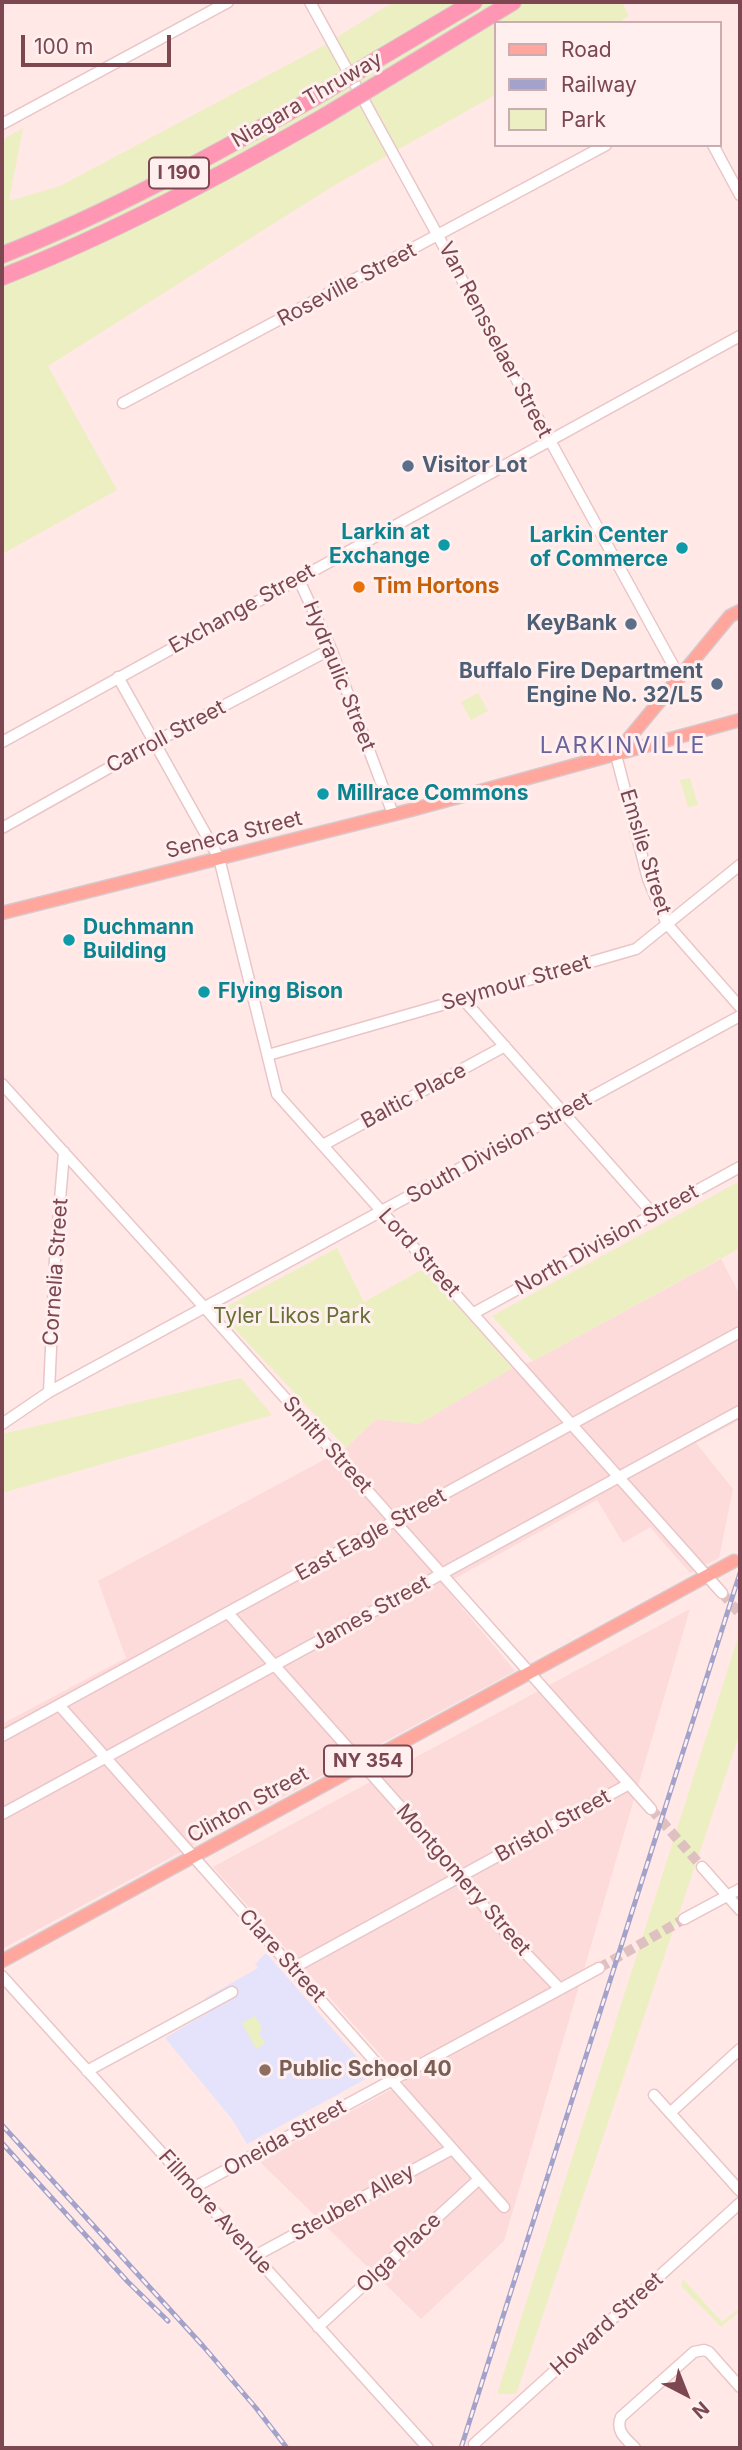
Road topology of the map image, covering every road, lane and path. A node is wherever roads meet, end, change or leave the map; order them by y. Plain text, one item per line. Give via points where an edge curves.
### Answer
1 (228, 2) edge
2 (310, 2) edge
3 (474, 2) edge
4 (513, 2) edge
5 (2, 124) edge
6 (602, 147) edge
7 (714, 147) edge
8 (740, 195) edge
9 (439, 236) junction
10 (2, 255) edge
11 (2, 277) edge
12 (740, 336) edge
13 (123, 403) dead end
14 (551, 442) junction
15 (299, 579) junction
16 (740, 611) edge
17 (331, 649) junction
18 (118, 677) junction
19 (680, 678) junction
20 (740, 720) edge
21 (2, 742) edge
22 (155, 743) junction
23 (616, 755) junction
24 (393, 814) junction
25 (2, 828) edge
26 (219, 858) junction
27 (740, 865) edge
28 (2, 914) edge
29 (667, 924) junction
30 (462, 998) junction
31 (740, 1007) edge
32 (740, 1016) edge
33 (505, 1046) junction
34 (268, 1055) junction
35 (2, 1084) edge
36 (563, 1112) junction
37 (323, 1145) junction
38 (64, 1152) junction
39 (740, 1167) edge
40 (382, 1212) junction
41 (654, 1215) junction
42 (204, 1307) junction
43 (474, 1313) junction
44 (740, 1332) edge
45 (49, 1392) junction
46 (740, 1411) edge
47 (2, 1424) edge
48 (573, 1424) junction
49 (620, 1477) junction
50 (396, 1522) junction
51 (734, 1561) dead end
52 (442, 1574) junction
53 (706, 1575) junction
54 (722, 1593) tunnel mouth
55 (228, 1614) junction
56 (274, 1665) junction
57 (530, 1672) junction
58 (59, 1705) junction
59 (2, 1737) edge
60 (105, 1757) junction
61 (362, 1765) junction
62 (629, 1784) junction
63 (651, 1809) tunnel mouth
64 (2, 1814) edge
65 (193, 1856) junction
66 (702, 1867) tunnel mouth
67 (461, 1877) junction
68 (740, 1888) edge
69 (727, 1896) junction
70 (740, 1910) edge
71 (684, 1919) tunnel mouth
72 (2, 1961) edge
73 (293, 1968) junction
74 (599, 1968) tunnel mouth
75 (2, 1976) edge
76 (560, 1989) junction
77 (232, 1992) dead end
78 (740, 2049) edge
79 (87, 2071) junction
80 (392, 2080) junction
81 (654, 2095) dead end
82 (670, 2112) junction
83 (452, 2149) junction
84 (479, 2179) junction
85 (193, 2188) junction
86 (740, 2191) edge
87 (740, 2203) edge
88 (504, 2207) dead end
89 (255, 2256) junction
90 (318, 2327) junction
91 (740, 2387) edge
92 (474, 2444) dead end
93 (428, 2448) edge
94 (635, 2448) edge

1 - 5 street
2 - 9 street, Van Rensselaer Street
3 - 10 highway, Niagara Thruway / I 190, bridge via 190,168
4 - 11 highway, Niagara Thruway / I 190, bridge via 209,180 49,259
6 - 9 street, Roseville Street
7 - 8 street
9 - 13 street, Roseville Street
9 - 14 street, Van Rensselaer Street
12 - 14 street, Exchange Street
14 - 15 street, Exchange Street
14 - 19 street, Van Rensselaer Street
15 - 17 street, Hydraulic Street
15 - 18 street, Exchange Street
16 - 19 main road via 730,616
17 - 22 street, Carroll Street
17 - 24 street, Hydraulic Street
18 - 21 street, Exchange Street
18 - 22 street, Lord Street
19 - 23 main road
20 - 23 main road, Seneca Street
22 - 25 street, Carroll Street
22 - 26 street, Lord Street
23 - 24 main road, Seneca Street
23 - 29 street, Emslie Street via 648,879
24 - 26 main road, Seneca Street
26 - 28 main road, Seneca Street
26 - 34 street, Lord Street
27 - 29 street, Seymour Street
29 - 30 street, Seymour Street via 636,949
29 - 31 street, Emslie Street
30 - 33 street
30 - 34 street, Seymour Street
32 - 36 street, South Division Street
33 - 36 street
33 - 37 street, Baltic Place
34 - 37 street, Lord Street via 277,1094
35 - 38 street, Smith Street
36 - 40 street, South Division Street
36 - 41 street
37 - 40 street, Lord Street
38 - 42 street, Smith Street
38 - 45 street, Cornelia Street
39 - 41 street, North Division Street
40 - 42 street, South Division Street
40 - 43 street, Lord Street
41 - 43 street, North Division Street
42 - 45 street, South Division Street
42 - 50 street, Smith Street
43 - 48 street, Lord Street
44 - 48 street, East Eagle Street
45 - 47 street, South Division Street
46 - 49 street, James Street
48 - 49 street, Lord Street
48 - 50 street, East Eagle Street
49 - 52 street, James Street
49 - 53 street, Lord Street
50 - 52 street, Smith Street
50 - 55 street, East Eagle Street
51 - 53 main road, Clinton Street / NY 354
52 - 56 street, James Street
52 - 57 street, Smith Street
53 - 54 street, Lord Street
53 - 57 main road, Clinton Street / NY 354
55 - 56 street, Montgomery Street
55 - 58 street, East Eagle Street
56 - 60 street, James Street
56 - 61 street, Montgomery Street
57 - 61 main road, Clinton Street / NY 354
57 - 62 street, Smith Street
58 - 59 street, East Eagle Street
58 - 60 street, Clare Street
60 - 64 street, James Street
60 - 65 street, Clare Street
61 - 65 main road, Clinton Street / NY 354
61 - 67 street, Montgomery Street
62 - 63 street, Smith Street
62 - 67 street, Bristol Street
65 - 72 main road, Clinton Street / NY 354
65 - 73 street, Clare Street
66 - 69 street
67 - 73 street, Bristol Street
67 - 76 street, Montgomery Street
68 - 69 street
69 - 70 street
69 - 71 street
73 - 80 street, Clare Street
74 - 76 street, Oneida Street
75 - 79 street, Fillmore Avenue
76 - 80 street, Oneida Street
77 - 79 street
78 - 82 street
79 - 85 street, Fillmore Avenue
80 - 83 street, Clare Street
80 - 85 street, Oneida Street
81 - 82 street
82 - 86 street
83 - 84 street, Clare Street
83 - 89 street, Steuben Alley
84 - 88 street, Clare Street
84 - 90 street, Olga Place
85 - 89 street, Fillmore Avenue
87 - 92 street, Howard Street
89 - 90 street, Fillmore Avenue
90 - 93 street, Fillmore Avenue
91 - 94 street via 709,2352 694,2352 621,2417 621,2433

